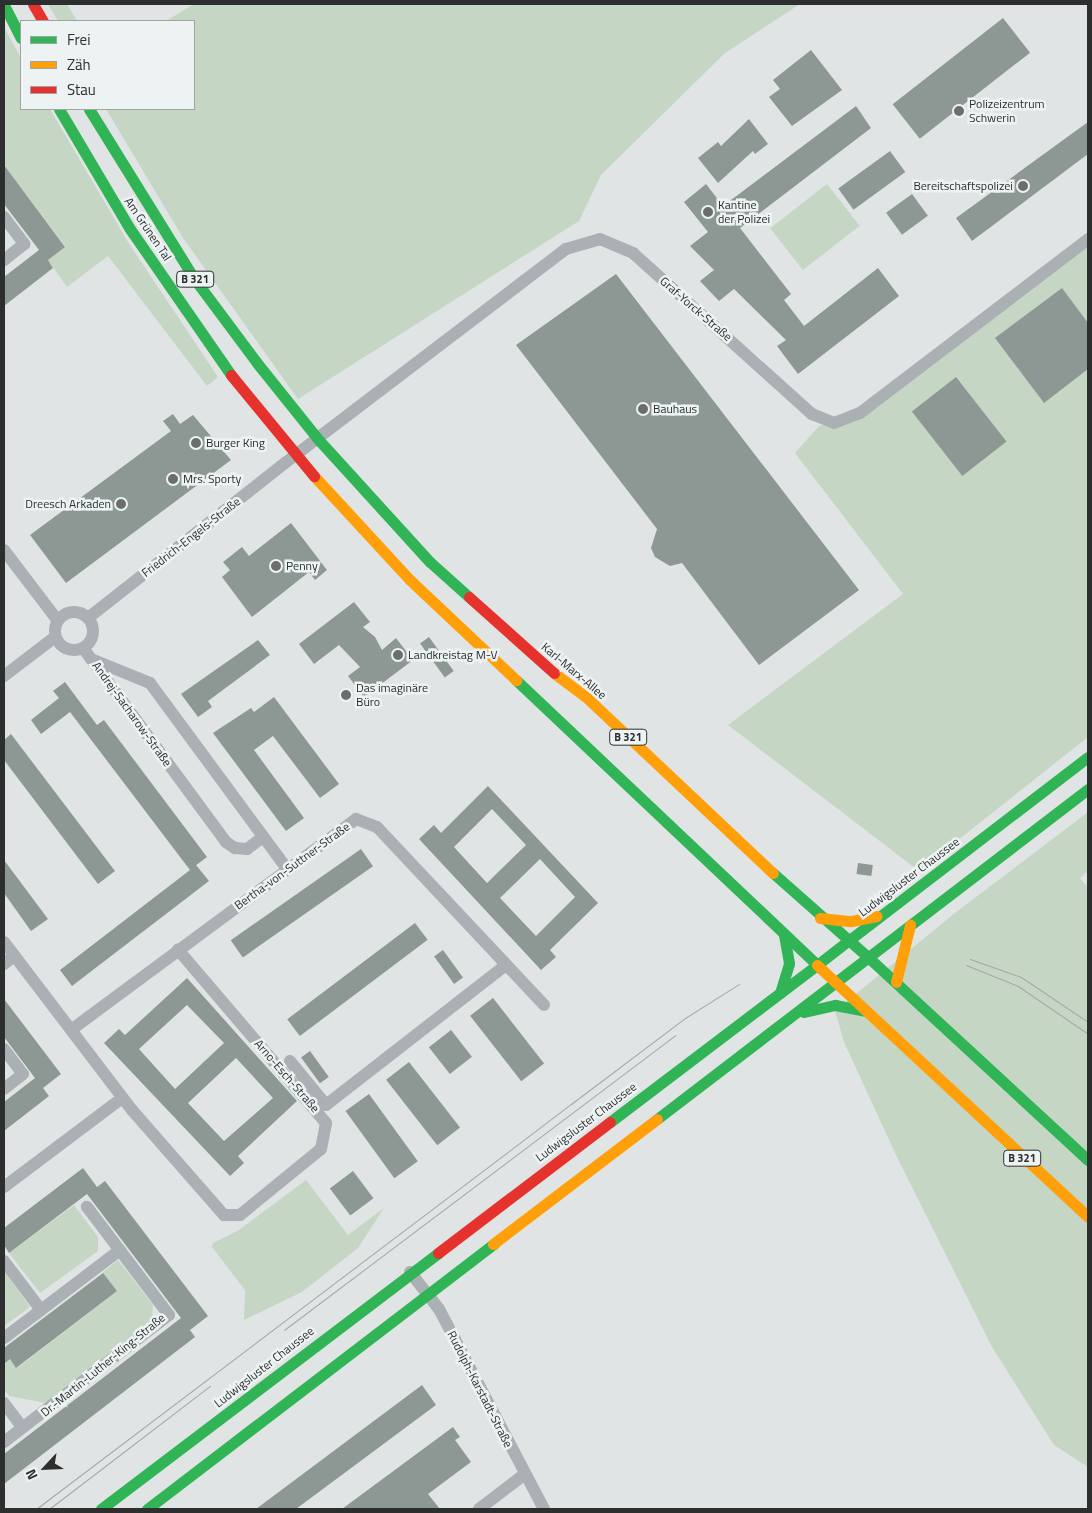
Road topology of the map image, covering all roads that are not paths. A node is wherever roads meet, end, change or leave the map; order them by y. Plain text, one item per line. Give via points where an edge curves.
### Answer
1 (33, 4) edge
2 (4, 5) edge
3 (42, 20) edge
4 (20, 36) edge
5 (60, 110) edge
6 (90, 110) edge
7 (4, 217) edge
8 (1088, 239) edge
9 (4, 260) edge
10 (317, 438) junction
11 (294, 456) junction
12 (4, 550) edge
13 (88, 618) junction
14 (58, 621) junction
15 (55, 637) junction
16 (87, 653) junction
17 (4, 676) edge
18 (1088, 757) edge
19 (1088, 790) edge
20 (263, 837) junction
21 (287, 869) junction
22 (885, 913) junction
23 (820, 918) junction
24 (910, 925) junction
25 (784, 934) junction
26 (848, 941) junction
27 (4, 942) edge
28 (178, 950) junction
29 (868, 958) junction
30 (9, 960) edge
31 (506, 965) junction
32 (817, 965) junction
33 (896, 982) junction
34 (836, 983) junction
35 (780, 993) junction
36 (544, 1005) dead end
37 (866, 1011) junction
38 (796, 1014) junction
39 (71, 1030) junction
40 (4, 1050) edge
41 (290, 1061) dead end
42 (4, 1089) edge
43 (122, 1098) junction
44 (1088, 1160) edge
45 (4, 1187) edge
46 (87, 1207) dead end
47 (1088, 1217) edge
48 (120, 1250) junction
49 (4, 1261) edge
50 (410, 1272) junction
51 (427, 1294) junction
52 (41, 1310) junction
53 (4, 1338) edge
54 (4, 1403) edge
55 (24, 1428) junction
56 (4, 1442) edge
57 (525, 1474) junction
58 (101, 1509) edge
59 (147, 1509) edge
60 (479, 1509) edge
61 (544, 1509) edge

1 - 3 main road
2 - 4 main road
5 - 11 main road, Am Grünen Tal / B 321 via 141,244 227,370
6 - 10 main road, Am Grünen Tal / B 321 via 193,277
7 - 9 street via 24,244
8 - 10 street, Graf-Yorck-Straße via 860,413 834,423 812,414 633,253 600,240 566,249
10 - 11 street, Graf-Yorck-Straße
10 - 23 main road, Karl-Marx-Allee / B 321 via 430,562 544,665 585,696
11 - 13 street, Friedrich-Engels-Straße
11 - 25 main road, B 321 via 410,580
12 - 14 street
13 - 14 street via 72,612
13 - 16 street via 93,634
14 - 15 street
15 - 16 street via 67,649
15 - 17 street
16 - 20 street, Andrej-Sacharow-Straße via 150,683
16 - 20 street, Andrej-Sacharow-Straße via 226,842 235,848 247,849
18 - 22 main road, Ludwigsluster Chaussee
19 - 24 main road
20 - 21 street, Andrej-Sacharow-Straße
21 - 28 street, Bertha-von-Suttner-Straße
21 - 31 street, Bertha-von-Suttner-Straße via 356,819 377,827
22 - 23 main road via 851,921
22 - 26 main road, Ludwigsluster Chaussee
23 - 26 main road, B 321
24 - 29 main road
24 - 33 main road
25 - 32 main road, B 321
25 - 35 main road via 789,963
26 - 29 main road, B 321
26 - 32 main road, Ludwigsluster Chaussee
27 - 30 street, Arno-Esch-Straße
28 - 39 street
28 - 43 street, Arno-Esch-Straße via 326,1123 321,1149 240,1215 224,1215
29 - 33 main road, B 321
29 - 34 main road
30 - 39 street, Arno-Esch-Straße
31 - 36 street, Bertha-von-Suttner-Straße
31 - 41 street via 326,1105
32 - 34 main road, B 321
32 - 35 main road, Ludwigsluster Chaussee
33 - 44 main road, B 321
34 - 37 main road, B 321
34 - 38 main road
35 - 50 main road, Ludwigsluster Chaussee
37 - 38 main road via 835,1005
37 - 47 main road, B 321
38 - 51 main road
39 - 43 street, Arno-Esch-Straße
40 - 42 street via 23,1074
43 - 45 street
46 - 48 street, Dr.-Martin-Luther-King-Straße
48 - 52 street
48 - 55 street, Dr.-Martin-Luther-King-Straße via 169,1315
49 - 52 street
50 - 51 street, Rudolph-Karstadt-Straße
50 - 58 main road, Ludwigsluster Chaussee
51 - 57 street, Rudolph-Karstadt-Straße via 439,1310
51 - 59 main road
52 - 53 street
54 - 55 street
55 - 56 street, Dr.-Martin-Luther-King-Straße
57 - 60 street
57 - 61 street, Rudolph-Karstadt-Straße

